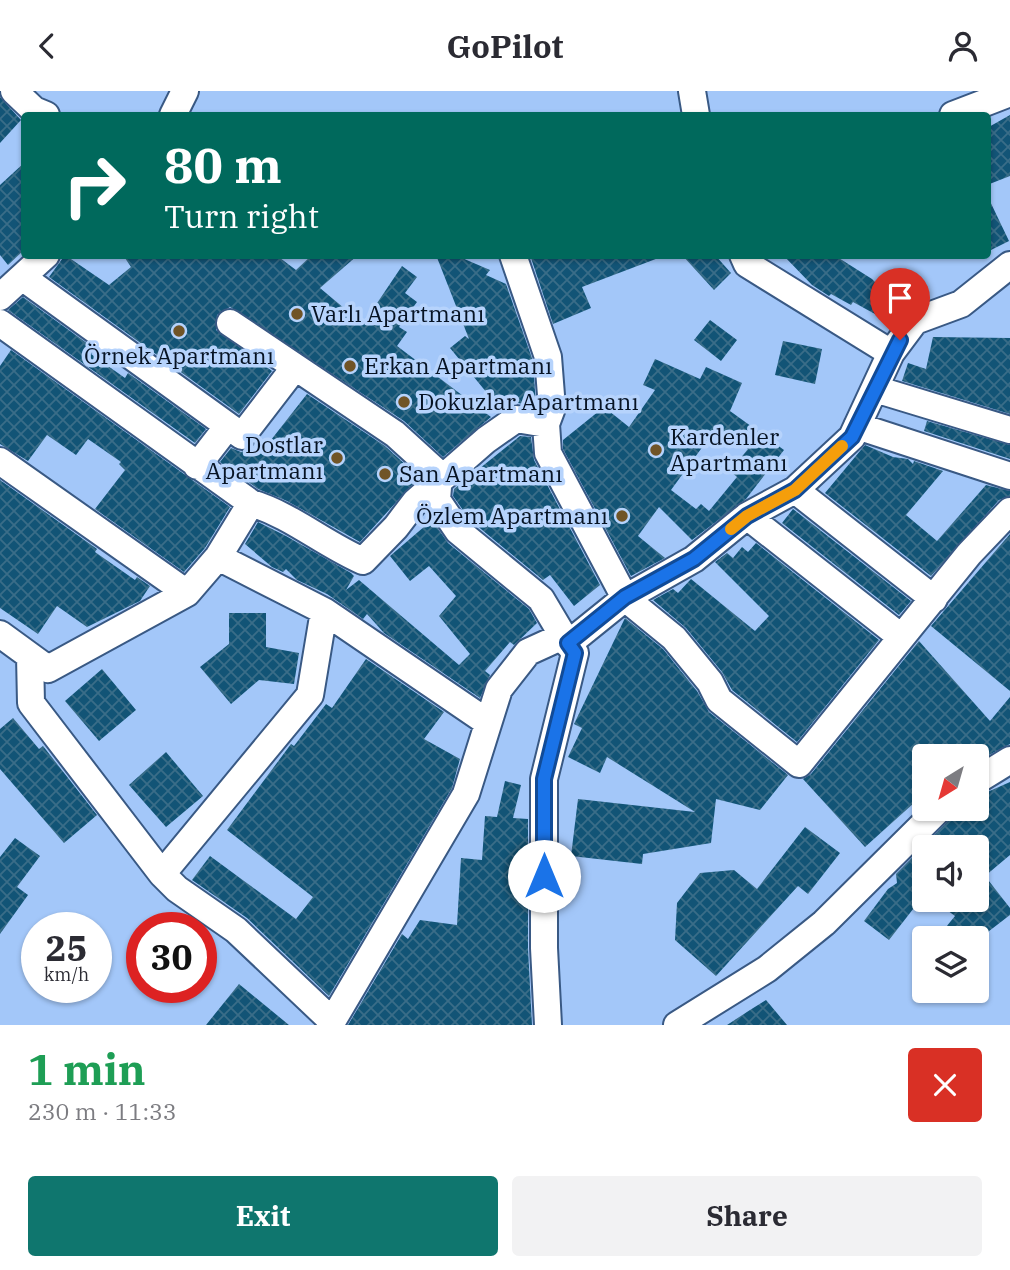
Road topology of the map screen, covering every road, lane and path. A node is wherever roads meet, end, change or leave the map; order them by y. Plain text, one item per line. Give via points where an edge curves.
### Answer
1 (14, 91) edge
2 (185, 91) edge
3 (692, 91) edge
4 (1010, 93) edge
5 (39, 112) edge
6 (174, 112) edge
7 (696, 112) edge
8 (961, 112) edge
9 (42, 259) edge
10 (514, 259) edge
11 (745, 259) edge
12 (1010, 265) edge
13 (22, 277) junction
14 (0, 297) edge
15 (0, 323) edge
16 (230, 323) dead end
17 (891, 353) junction
18 (295, 367) junction
19 (875, 389) junction
20 (546, 424) junction
21 (228, 426) junction
22 (857, 426) junction
23 (1010, 430) edge
24 (0, 461) edge
25 (197, 466) junction
26 (1010, 476) edge
27 (438, 485) junction
28 (795, 490) junction
29 (251, 503) junction
30 (1010, 511) edge
31 (747, 516) junction
32 (218, 557) junction
33 (187, 593) junction
34 (625, 597) junction
35 (934, 599) junction
36 (324, 611) junction
37 (0, 634) edge
38 (901, 637) junction
39 (566, 640) junction
40 (30, 656) junction
41 (486, 722) junction
42 (1010, 760) edge
43 (989, 773) edge
44 (927, 821) edge
45 (162, 874) junction
46 (331, 1023) edge
47 (548, 1025) edge
48 (677, 1025) edge

1 - 5 street
2 - 6 street
3 - 7 street
4 - 8 street
9 - 13 street
10 - 20 street via 548,357 552,408
11 - 17 street
12 - 17 street via 961,305 915,321
13 - 14 street
13 - 21 street
15 - 25 street
16 - 18 street
17 - 19 street
18 - 21 street via 242,436
18 - 27 street via 395,434 439,474
19 - 22 street
19 - 23 street
20 - 27 street via 516,419
20 - 34 street via 548,453
21 - 25 street
22 - 26 street
22 - 28 street via 852,437
24 - 33 street
25 - 29 street
27 - 29 street via 415,502 363,561 274,510
27 - 39 street via 437,500 458,531 541,599
28 - 31 street
28 - 35 street
29 - 32 street
30 - 35 street
31 - 34 street via 694,559
31 - 38 street
32 - 33 street
32 - 36 street
33 - 40 street via 48,669
34 - 38 street via 674,638 719,700 799,764
34 - 39 street
35 - 38 street
36 - 41 street
36 - 45 street via 310,695
37 - 40 street
39 - 41 street via 528,652 499,689
39 - 47 street via 575,653 544,779
40 - 45 street via 31,703
41 - 46 street via 466,795
42 - 43 street
44 - 48 street via 824,923 767,969
45 - 46 street via 236,930

